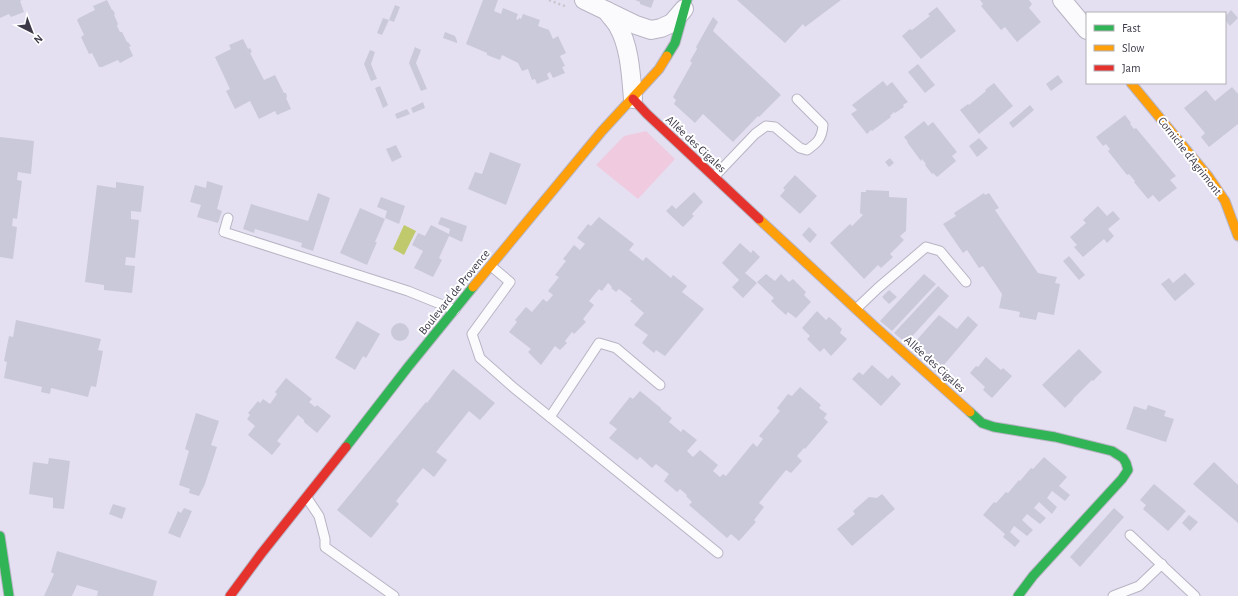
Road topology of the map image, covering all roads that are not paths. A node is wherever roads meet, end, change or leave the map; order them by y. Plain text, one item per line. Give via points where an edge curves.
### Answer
1 (584, 0) edge
2 (1062, 0) edge
3 (685, 5) edge
4 (607, 11) junction
5 (1086, 29) edge
6 (1132, 84) edge
7 (632, 99) junction
8 (797, 99) dead end
9 (714, 177) junction
10 (228, 218) dead end
11 (1238, 236) edge
12 (491, 266) junction
13 (966, 282) dead end
14 (856, 309) junction
15 (455, 310) junction
16 (660, 385) dead end
17 (550, 417) junction
18 (307, 498) junction
19 (1130, 535) dead end
20 (0, 536) edge
21 (718, 553) dead end
22 (1162, 564) junction
23 (9, 596) edge
24 (230, 596) edge
25 (394, 596) edge
26 (1018, 596) edge
27 (1113, 596) edge
28 (1195, 596) edge

1 - 4 street
2 - 5 street
3 - 4 street via 672,22 651,30 636,26
3 - 7 street, Boulevard de Provence via 675,43 659,69
4 - 7 street via 618,27 625,46 630,65
6 - 11 street, Corniche d'Agrimont via 1208,176 1225,201
7 - 9 street, Allée des Cigales
7 - 12 street, Boulevard de Provence via 602,131
8 - 9 lane via 823,125 822,135 816,144 807,150 800,148 776,126 766,126
9 - 14 street, Allée des Cigales
10 - 15 lane via 224,232 408,291
12 - 15 street, Boulevard de Provence
12 - 17 lane via 510,282 472,334 480,358
13 - 14 lane via 940,251 926,247
14 - 26 street, Allée des Cigales via 982,423 1112,451 1127,463 1128,470 1122,479 1033,576
15 - 18 street, Boulevard de Provence
16 - 17 lane via 616,348 599,343
17 - 21 lane
18 - 24 street, Boulevard de Provence
18 - 25 lane via 319,516 325,547
19 - 22 lane
20 - 23 street
22 - 27 lane via 1139,586
22 - 28 lane

